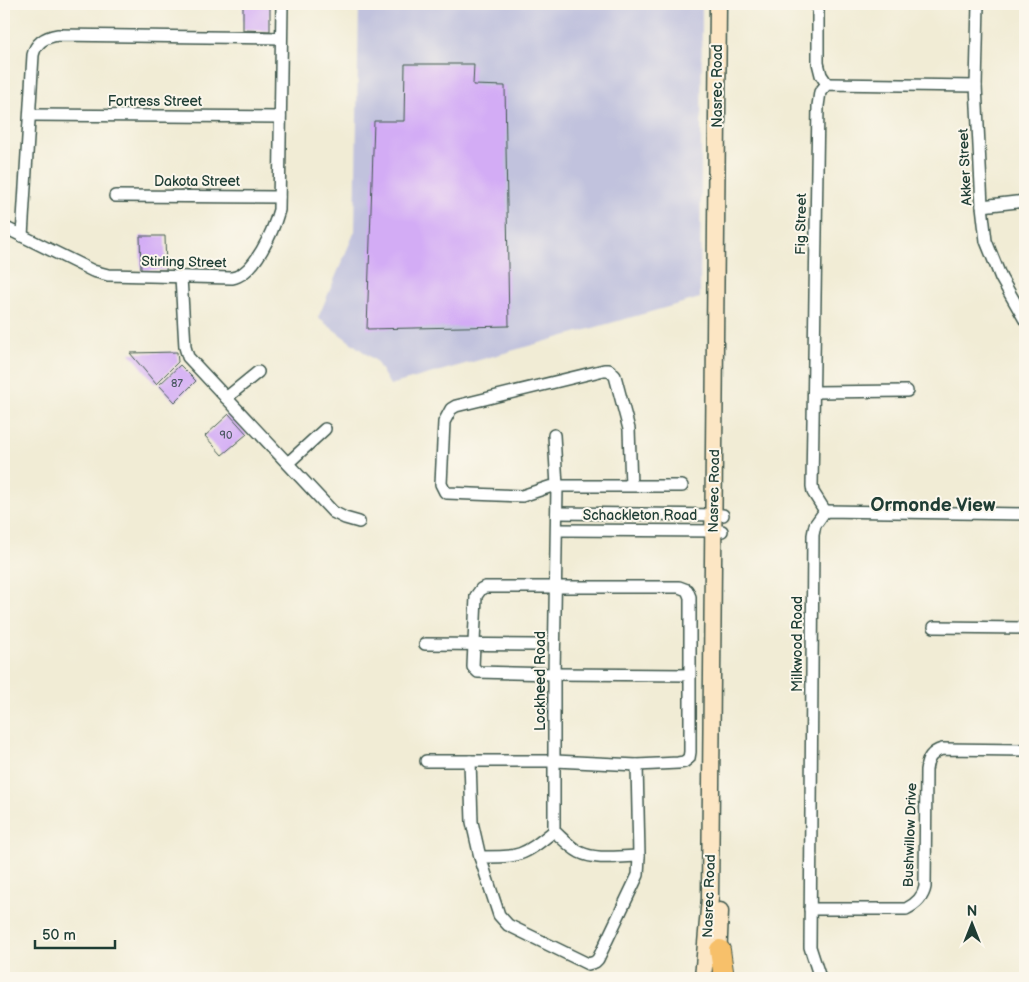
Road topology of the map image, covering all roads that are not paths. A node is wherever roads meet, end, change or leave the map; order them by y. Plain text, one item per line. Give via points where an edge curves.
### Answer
1 (282, 4) edge
2 (718, 4) edge
3 (726, 4) edge
4 (818, 4) edge
5 (978, 4) edge
6 (281, 38) junction
7 (827, 84) junction
8 (976, 86) junction
9 (30, 115) junction
10 (280, 117) junction
11 (115, 196) dead end
12 (279, 197) junction
13 (1025, 201) edge
14 (982, 206) junction
15 (4, 227) edge
16 (22, 236) junction
17 (181, 278) junction
18 (1025, 320) edge
19 (258, 372) dead end
20 (907, 391) dead end
21 (814, 392) junction
22 (226, 398) junction
23 (325, 429) dead end
24 (554, 435) dead end
25 (288, 463) junction
26 (557, 486) junction
27 (631, 486) junction
28 (682, 486) dead end
29 (825, 511) junction
30 (557, 513) junction
31 (636, 513) junction
32 (1025, 514) edge
33 (359, 522) dead end
34 (718, 523) junction
35 (557, 530) junction
36 (636, 531) junction
37 (556, 587) junction
38 (934, 627) dead end
39 (1025, 628) edge
40 (426, 644) dead end
41 (474, 644) junction
42 (535, 645) dead end
43 (554, 674) junction
44 (690, 675) junction
45 (1025, 750) edge
46 (426, 761) dead end
47 (470, 761) junction
48 (555, 761) junction
49 (637, 765) junction
50 (554, 831) junction
51 (639, 856) junction
52 (480, 857) junction
53 (810, 909) junction
54 (720, 950) junction
55 (703, 978) edge
56 (716, 978) edge
57 (724, 978) edge
58 (820, 978) edge

1 - 6 street, Stirling Street
2 - 34 main road, Nasrec Road
3 - 34 main road, Nasrec Road
4 - 7 street via 818,63
5 - 8 street, Akker Street
6 - 9 street via 51,36 34,50
6 - 10 street, Stirling Street
7 - 8 street
7 - 21 street, Fig Street via 820,92 818,106
8 - 14 street, Akker Street
9 - 10 street, Fortress Street
9 - 16 street
10 - 12 street, Stirling Street
11 - 12 street, Dakota Street
12 - 17 street, Stirling Street via 275,223 264,246 244,274 232,278
13 - 14 street
14 - 18 street, Akker Street via 986,240 1001,278
15 - 16 street, Stirling Street
16 - 17 street, Stirling Street via 93,271 108,275
17 - 22 street via 186,353
19 - 22 street
20 - 21 street
21 - 29 street, Fig Street via 812,486
22 - 25 street
23 - 25 street
24 - 26 street, Lockheed Road
25 - 33 street via 333,512
26 - 27 street
26 - 27 street via 522,496 444,492 441,484 444,422 451,409 609,370 615,376 628,429
26 - 30 street, Lockheed Road
27 - 28 street
29 - 32 street
29 - 53 street, Milkwood Road via 815,525 813,535
30 - 31 street, Schackleton Road
30 - 35 street, Lockheed Road
31 - 34 street, Schackleton Road
31 - 36 street
34 - 36 street, Schackleton Road
34 - 54 main road, Nasrec Road
34 - 55 main road, Nasrec Road via 710,898
35 - 36 street, Schackleton Road
35 - 37 street, Lockheed Road
37 - 41 street via 489,586 480,589 476,596
37 - 43 street, Lockheed Road
37 - 44 street via 684,588 690,597
38 - 39 street
40 - 41 street
41 - 42 street
41 - 43 street via 473,667 478,672
43 - 44 street
43 - 48 street, Lockheed Road
44 - 49 street via 689,758 678,763
45 - 53 street, Bushwillow Drive via 942,749 929,758 926,770 925,886 916,903 906,909
46 - 47 street
47 - 48 street
47 - 52 street via 472,822
48 - 49 street
48 - 50 street, Lockheed Road
49 - 51 street
50 - 51 street via 585,854
50 - 52 street via 520,855
51 - 52 street via 638,875 616,923 598,959 588,964 502,921
53 - 58 street, Milkwood Road via 810,947
54 - 56 main road, Nasrec Road
54 - 57 highway

